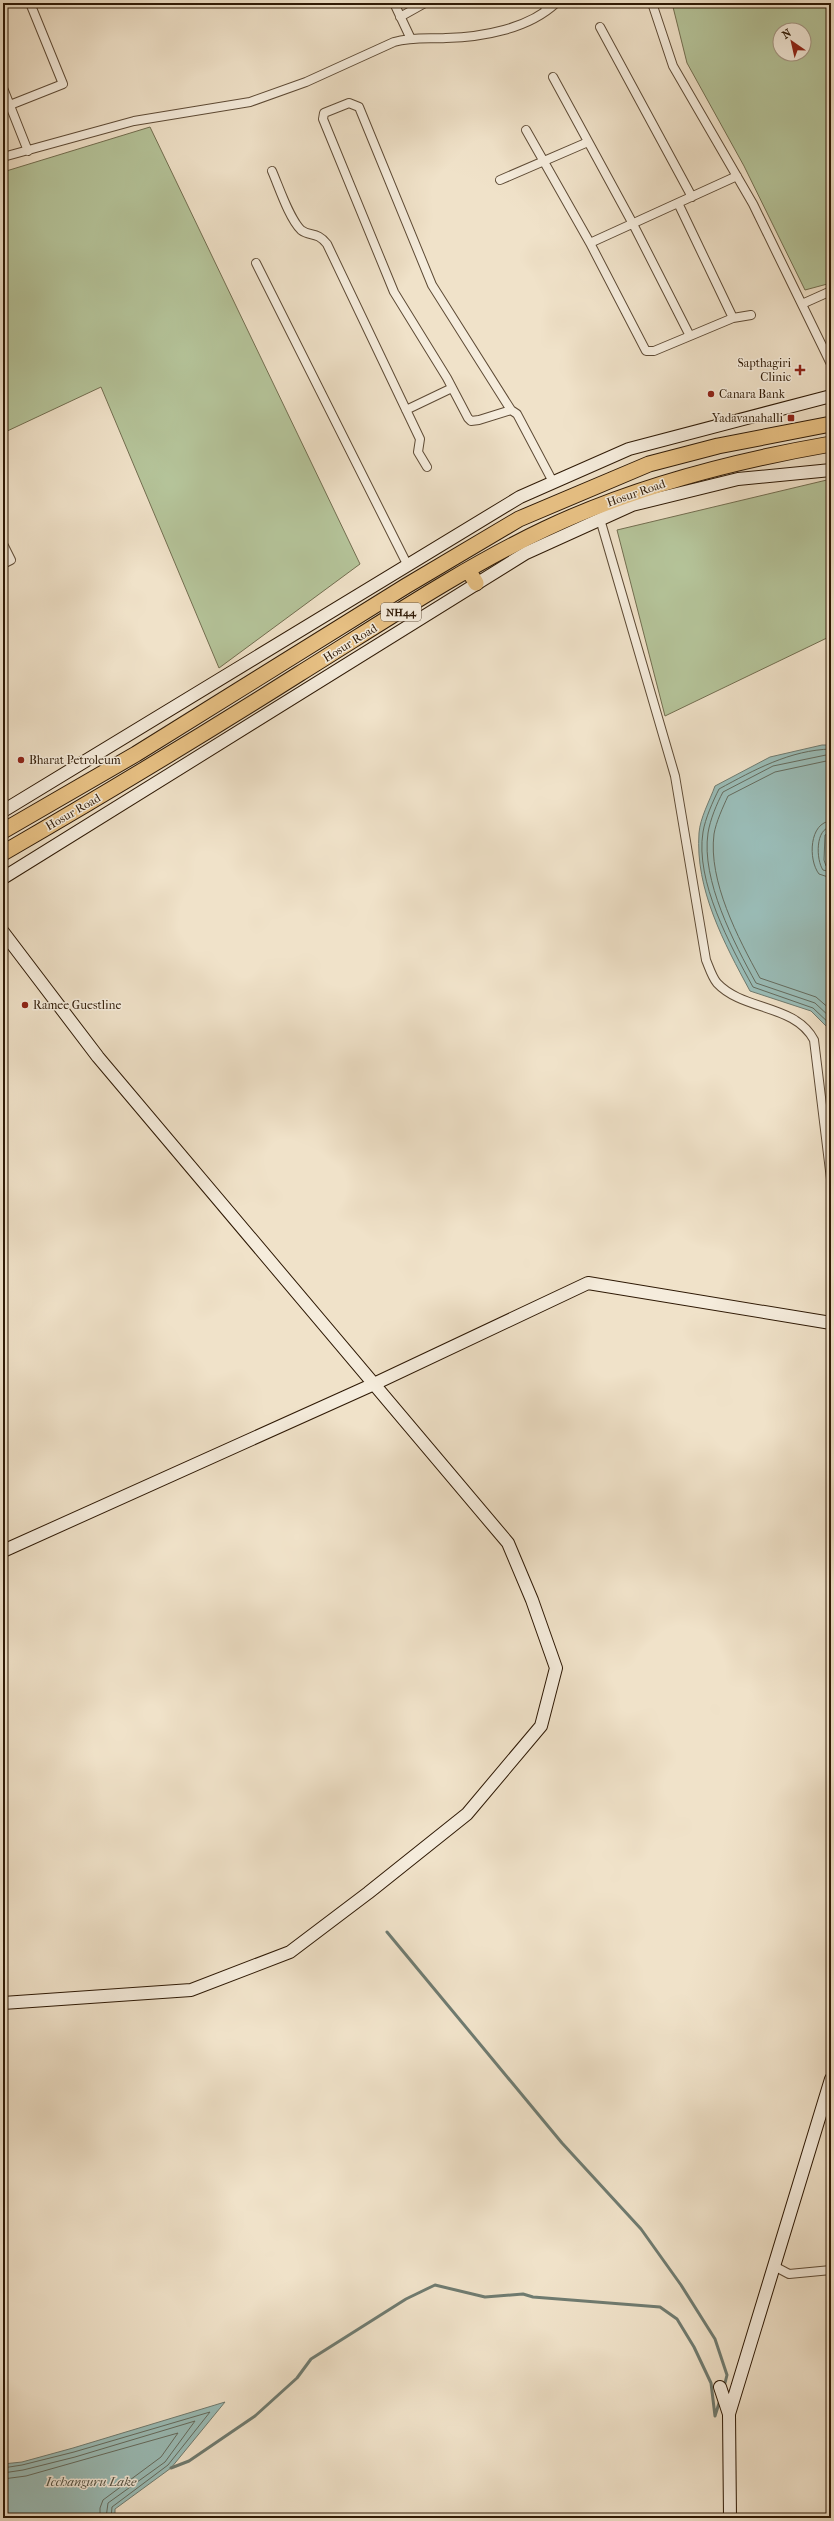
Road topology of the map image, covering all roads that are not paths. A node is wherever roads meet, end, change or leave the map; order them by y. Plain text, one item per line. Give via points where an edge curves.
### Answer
1 (30, 3) edge
2 (394, 3) edge
3 (425, 3) edge
4 (556, 3) edge
5 (652, 3) edge
6 (545, 6) edge
7 (400, 17) junction
8 (600, 27) dead end
9 (410, 37) junction
10 (553, 77) dead end
11 (3, 88) edge
12 (10, 105) junction
13 (526, 130) dead end
14 (588, 142) junction
15 (28, 151) junction
16 (3, 157) edge
17 (544, 163) junction
18 (272, 171) dead end
19 (737, 176) junction
20 (500, 180) dead end
21 (692, 197) junction
22 (678, 204) junction
23 (633, 224) junction
24 (590, 243) junction
25 (256, 263) dead end
26 (831, 291) edge
27 (802, 304) junction
28 (751, 315) dead end
29 (733, 318) junction
30 (690, 336) junction
31 (831, 364) edge
32 (452, 388) junction
33 (831, 396) edge
34 (406, 410) junction
35 (511, 410) junction
36 (831, 424) edge
37 (831, 444) edge
38 (427, 467) dead end
39 (831, 470) edge
40 (553, 482) junction
41 (600, 519) junction
42 (3, 544) edge
43 (3, 564) edge
44 (407, 564) junction
45 (472, 577) junction
46 (3, 811) edge
47 (3, 831) edge
48 (3, 853) edge
49 (3, 878) edge
50 (3, 932) edge
51 (831, 1179) edge
52 (831, 1323) edge
53 (374, 1384) junction
54 (3, 1551) edge
55 (3, 2003) edge
56 (831, 2079) edge
57 (774, 2266) junction
58 (831, 2270) edge
59 (722, 2393) dead end
60 (729, 2414) junction
61 (730, 2518) edge

1 - 12 street via 62,84
2 - 7 street
3 - 7 street
4 - 6 street
5 - 19 street via 673,66
6 - 9 street via 523,23 486,34 463,38
7 - 9 street
8 - 21 street
9 - 15 street via 306,82 250,102 134,121
10 - 14 street
11 - 12 street
12 - 15 street
13 - 17 street
14 - 17 street
14 - 23 street
15 - 16 street
17 - 20 street
17 - 24 street
18 - 34 street via 295,222 302,231 320,236 327,244
19 - 21 street
19 - 27 street
21 - 22 street
22 - 23 street
22 - 29 street
23 - 24 street
23 - 30 street
24 - 30 street via 646,350 654,351
25 - 44 street
26 - 27 street
27 - 31 street
28 - 29 street
29 - 30 street
32 - 34 street
32 - 35 street via 470,421
32 - 35 street via 394,292 323,119 324,113 349,103 354,103 358,107 432,284
33 - 40 street via 629,449
34 - 38 street via 420,439 418,452
35 - 40 street via 516,414
36 - 47 highway, Hosur Road / NH44 via 718,446 649,464 519,519 136,754
37 - 45 highway, Hosur Road / NH44 via 681,477 600,506 546,529
39 - 41 street via 738,479 632,505
40 - 44 street via 520,497
41 - 45 street
41 - 51 street via 676,776 706,960 716,981 726,991 807,1027 814,1040
42 - 43 street via 11,560
44 - 46 street
45 - 48 highway, Hosur Road / NH44
45 - 49 street
50 - 53 street via 98,1057
52 - 53 street via 588,1284
53 - 54 street
53 - 55 street via 508,1543 556,1668 541,1726 468,1814 290,1952 191,1990
56 - 57 street
57 - 58 street via 789,2274
57 - 60 street
59 - 60 street
60 - 61 street

